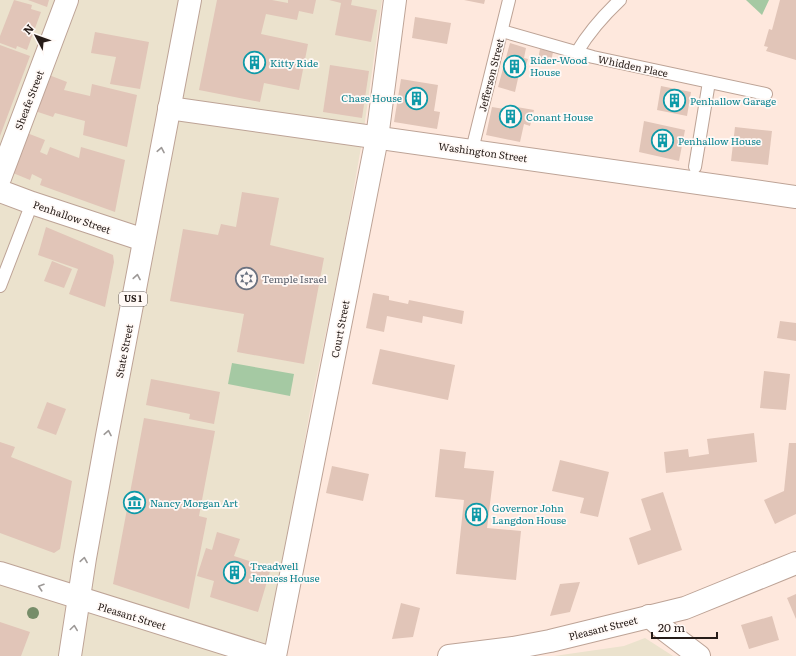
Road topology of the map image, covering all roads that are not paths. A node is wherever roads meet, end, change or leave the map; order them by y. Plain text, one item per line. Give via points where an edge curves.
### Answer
1 (67, 0) edge
2 (190, 0) edge
3 (395, 0) edge
4 (509, 0) edge
5 (620, 0) edge
6 (502, 31) junction
7 (577, 52) junction
8 (708, 82) junction
9 (766, 94) dead end
10 (169, 108) junction
11 (377, 138) junction
12 (472, 150) junction
13 (695, 167) dead end
14 (0, 178) edge
15 (0, 190) edge
16 (796, 197) edge
17 (32, 203) junction
18 (144, 240) junction
19 (0, 286) edge
20 (796, 563) edge
21 (0, 573) edge
22 (78, 599) junction
23 (649, 616) junction
24 (70, 656) edge
25 (265, 656) edge
26 (275, 656) edge
27 (449, 656) edge
28 (699, 656) edge

1 - 14 street, Sheafe Street
2 - 10 street, State Street / US 1
3 - 11 street, Court Street
4 - 6 lane, Jefferson Street
5 - 7 lane via 598,23
6 - 7 lane, Whidden Place
6 - 12 lane, Jefferson Street
7 - 8 lane, Whidden Place
8 - 9 lane, Whidden Place
8 - 13 lane
10 - 11 street, Washington Street
18 -> 10 street, State Street / US 1
11 - 12 street, Washington Street
11 - 26 street, Court Street
12 - 16 street, Washington Street
15 - 17 street, Penhallow Street
17 - 18 street, Penhallow Street
17 - 19 lane
22 -> 18 street, State Street / US 1
20 - 23 street, Pleasant Street via 685,608
22 -> 21 street, Pleasant Street
24 -> 22 street, State Street / US 1
22 - 25 street, Pleasant Street
23 - 27 street, Pleasant Street via 550,641
23 - 28 street

